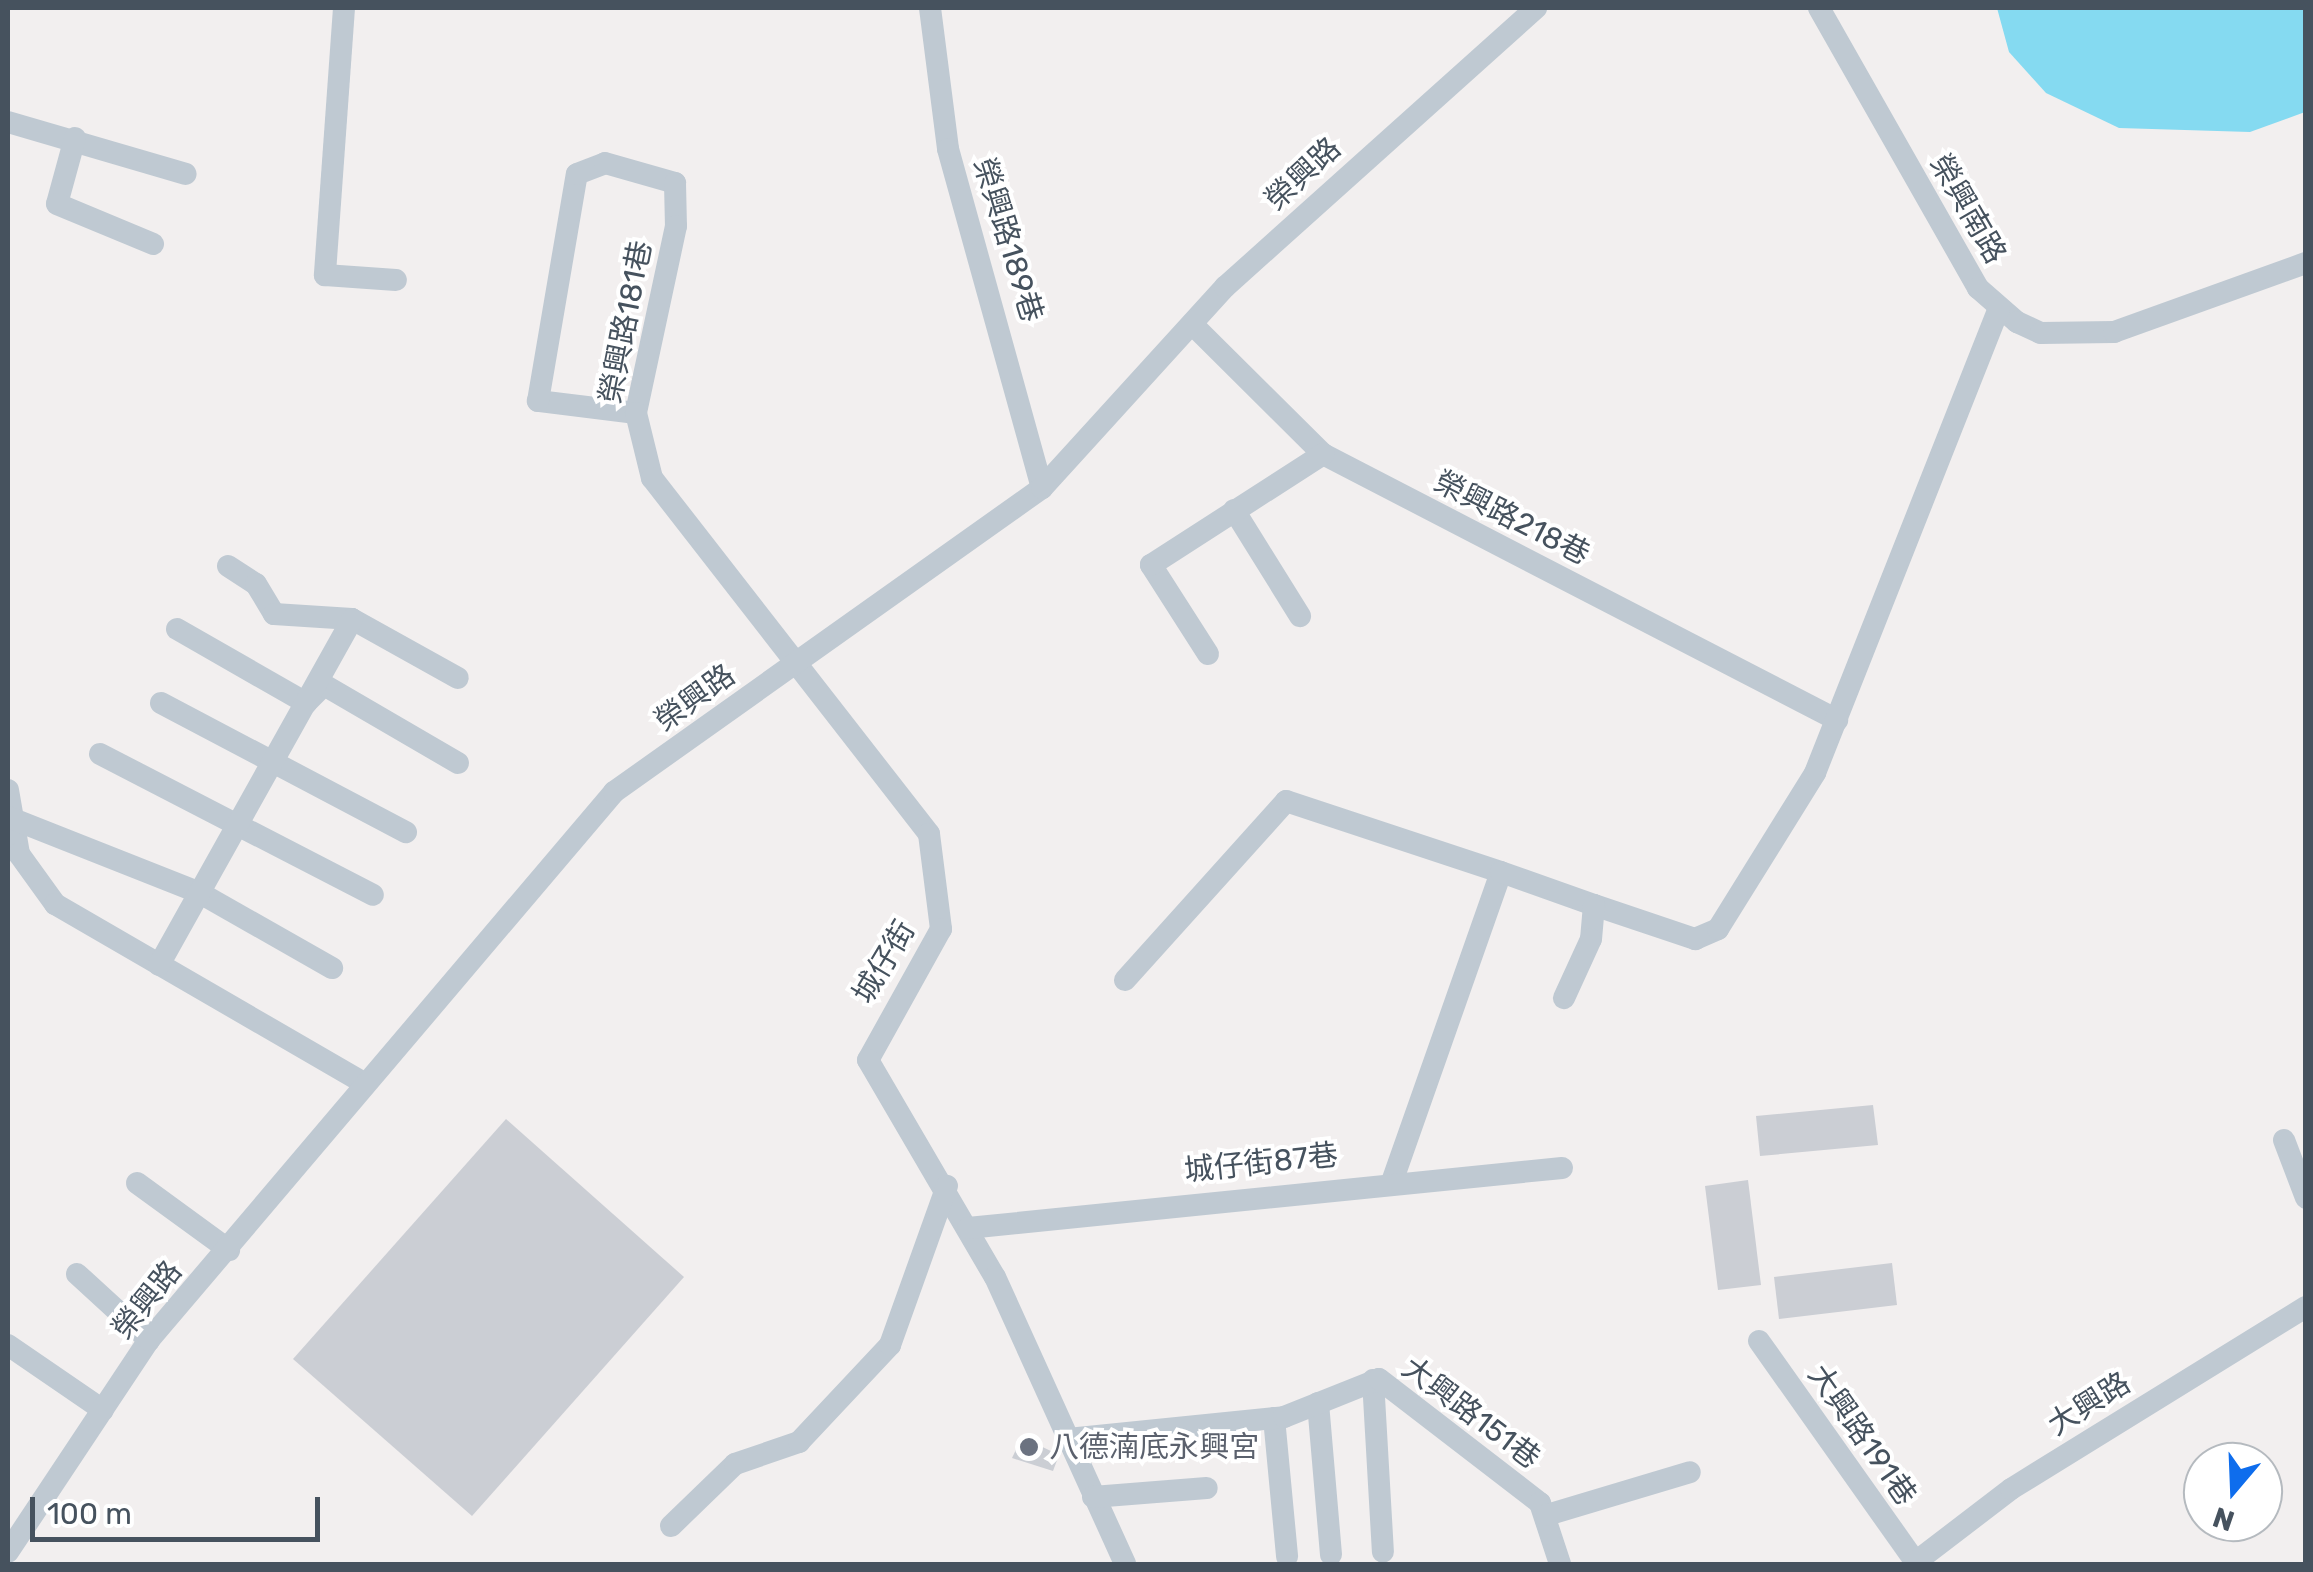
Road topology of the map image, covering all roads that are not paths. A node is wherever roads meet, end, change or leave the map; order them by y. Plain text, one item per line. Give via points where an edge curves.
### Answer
1 (344, 8) edge
2 (930, 8) edge
3 (1536, 8) edge
4 (1819, 8) edge
5 (8, 122) edge
6 (76, 138) junction
7 (186, 174) dead end
8 (153, 244) dead end
9 (2306, 263) edge
10 (396, 280) dead end
11 (1999, 308) junction
12 (1192, 324) junction
13 (636, 413) junction
14 (1324, 454) junction
15 (1042, 488) junction
16 (1234, 510) junction
17 (228, 566) dead end
18 (1300, 616) dead end
19 (352, 619) junction
20 (177, 629) dead end
21 (1208, 654) dead end
22 (798, 660) junction
23 (458, 678) dead end
24 (161, 702) dead end
25 (306, 703) junction
26 (1837, 720) junction
27 (100, 754) dead end
28 (272, 762) junction
29 (458, 763) dead end
30 (8, 790) edge
31 (10, 816) edge
32 (239, 824) junction
33 (406, 832) dead end
34 (1501, 872) junction
35 (200, 892) junction
36 (374, 895) dead end
37 (1594, 905) junction
38 (158, 965) junction
39 (332, 968) dead end
40 (1126, 980) dead end
41 (1564, 998) dead end
42 (362, 1082) junction
43 (2284, 1140) dead end
44 (1562, 1168) dead end
45 (1393, 1179) junction
46 (137, 1183) dead end
47 (2306, 1198) edge
48 (956, 1206) junction
49 (229, 1250) junction
50 (77, 1274) dead end
51 (2306, 1307) edge
52 (149, 1340) junction
53 (1759, 1341) dead end
54 (8, 1346) edge
55 (1373, 1380) junction
56 (1318, 1403) junction
57 (103, 1410) junction
58 (1274, 1418) junction
59 (1068, 1439) junction
60 (1690, 1472) dead end
61 (1206, 1488) dead end
62 (1093, 1497) junction
63 (1547, 1515) junction
64 (671, 1526) dead end
65 (8, 1552) edge
66 (1383, 1552) dead end
67 (1331, 1554) dead end
68 (1286, 1556) dead end
69 (1125, 1564) edge
70 (1560, 1564) edge
71 (1915, 1564) edge

1 - 10 street via 325,275
2 - 15 street, 榮興路189巷 via 948,149
3 - 12 street, 榮興路
4 - 11 street, 榮興南路 via 1978,288
5 - 6 street
6 - 7 street
6 - 8 street via 58,204
9 - 11 street, 榮興南路 via 2114,332 2041,334
11 - 26 street
12 - 14 street, 榮興路218巷
12 - 15 street, 榮興路
13 - 13 street, 榮興路181巷 via 676,226 676,182 605,163 578,174 538,400
13 - 22 street, 榮興路181巷 via 652,478
14 - 16 street
14 - 26 street, 榮興路218巷
15 - 22 street, 榮興路
16 - 18 street
16 - 21 street via 1151,565
17 - 19 street via 256,584 274,614
19 - 23 street
19 - 25 street
20 - 25 street
22 - 42 street, 榮興路 via 614,792
22 - 48 street, 城仔街 via 930,834 941,929 868,1060
24 - 28 street
25 - 28 street
25 - 29 street via 324,685
26 - 37 street via 1771,850 1708,939
27 - 32 street
28 - 32 street
28 - 33 street
30 - 31 street
31 - 35 street
31 - 38 street via 36,888
32 - 35 street
32 - 36 street
34 - 37 street
34 - 40 street via 1286,801
34 - 45 street
35 - 38 street
35 - 39 street
37 - 41 street via 1591,940
38 - 42 street
42 - 49 street, 榮興路
43 - 47 street
44 - 45 street, 城仔街87巷
45 - 48 street, 城仔街87巷
46 - 49 street
48 - 59 street, 城仔街
48 - 64 street via 890,1345 799,1442 735,1464
49 - 52 street, 榮興路
50 - 52 street
51 - 71 street, 大興路 via 2011,1490
52 - 57 street, 榮興路
53 - 71 street, 大興路191巷
54 - 57 street
55 - 56 street, 大興路151巷
55 - 63 street, 大興路151巷
55 - 66 street
56 - 58 street, 大興路151巷
56 - 67 street
57 - 65 street, 榮興路
58 - 59 street, 大興路151巷
58 - 68 street
59 - 62 street, 城仔街
60 - 63 street
61 - 62 street
62 - 69 street, 城仔街
63 - 70 street, 大興路151巷

